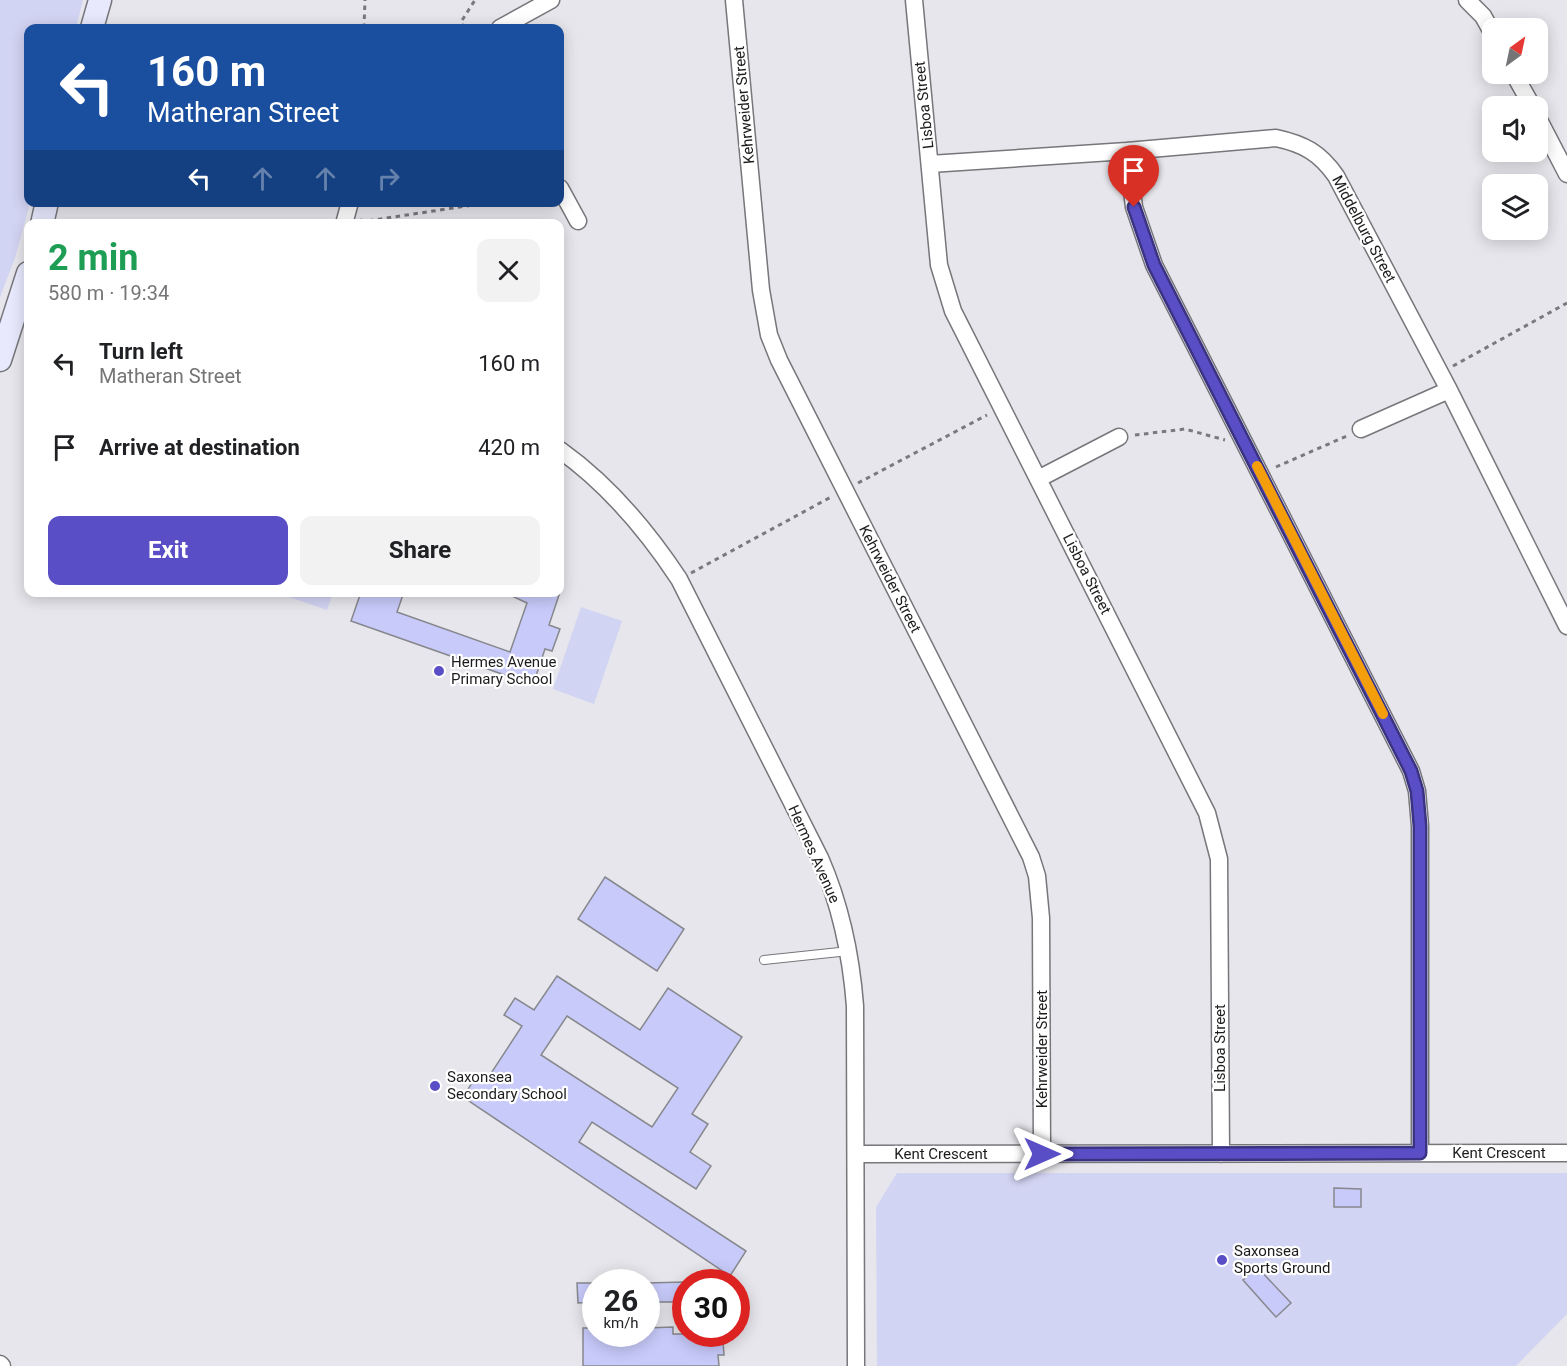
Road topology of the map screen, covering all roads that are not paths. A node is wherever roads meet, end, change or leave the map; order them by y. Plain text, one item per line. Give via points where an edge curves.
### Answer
1 (100, 0) edge
2 (551, 0) edge
3 (734, 0) edge
4 (914, 0) edge
5 (1474, 2) edge
6 (1484, 18) edge
7 (93, 24) edge
8 (507, 24) edge
9 (1548, 137) edge
10 (1127, 152) junction
11 (930, 164) junction
12 (1567, 174) edge
13 (564, 195) edge
14 (578, 221) dead end
15 (24, 285) edge
16 (0, 360) edge
17 (1449, 390) junction
18 (1361, 429) dead end
19 (1119, 437) dead end
20 (564, 453) edge
21 (1038, 478) junction
22 (1567, 626) edge
23 (849, 951) junction
24 (764, 960) dead end
25 (1420, 1153) junction
26 (1567, 1153) edge
27 (856, 1154) junction
28 (1042, 1154) junction
29 (1221, 1154) junction
30 (856, 1366) edge

1 - 7 main road
2 - 8 street
3 - 28 street, Kehrweider Street via 761,290 769,335 1031,857 1037,876 1041,918
4 - 11 street, Lisboa Street
5 - 6 street
9 - 12 street
10 - 11 street, Middelburg Street
10 - 17 street, Middelburg Street via 1276,138 1313,150 1336,176
10 - 25 street via 1134,207 1154,265 1404,753 1414,781 1420,826
11 - 21 street, Lisboa Street via 944,288
13 - 14 street
15 - 16 main road
17 - 18 street
17 - 22 street, Middelburg Street
19 - 21 street
20 - 23 street, Hermes Avenue via 623,505 679,579 820,858
21 - 29 street, Lisboa Street via 1207,813 1214,835 1219,859
23 - 24 lane
23 - 27 street, Hermes Avenue via 855,1006
25 - 26 street, Kent Crescent
25 - 29 street, Kent Crescent
27 - 28 street, Kent Crescent
27 - 30 street, Hermes Avenue
28 - 29 street, Kent Crescent

